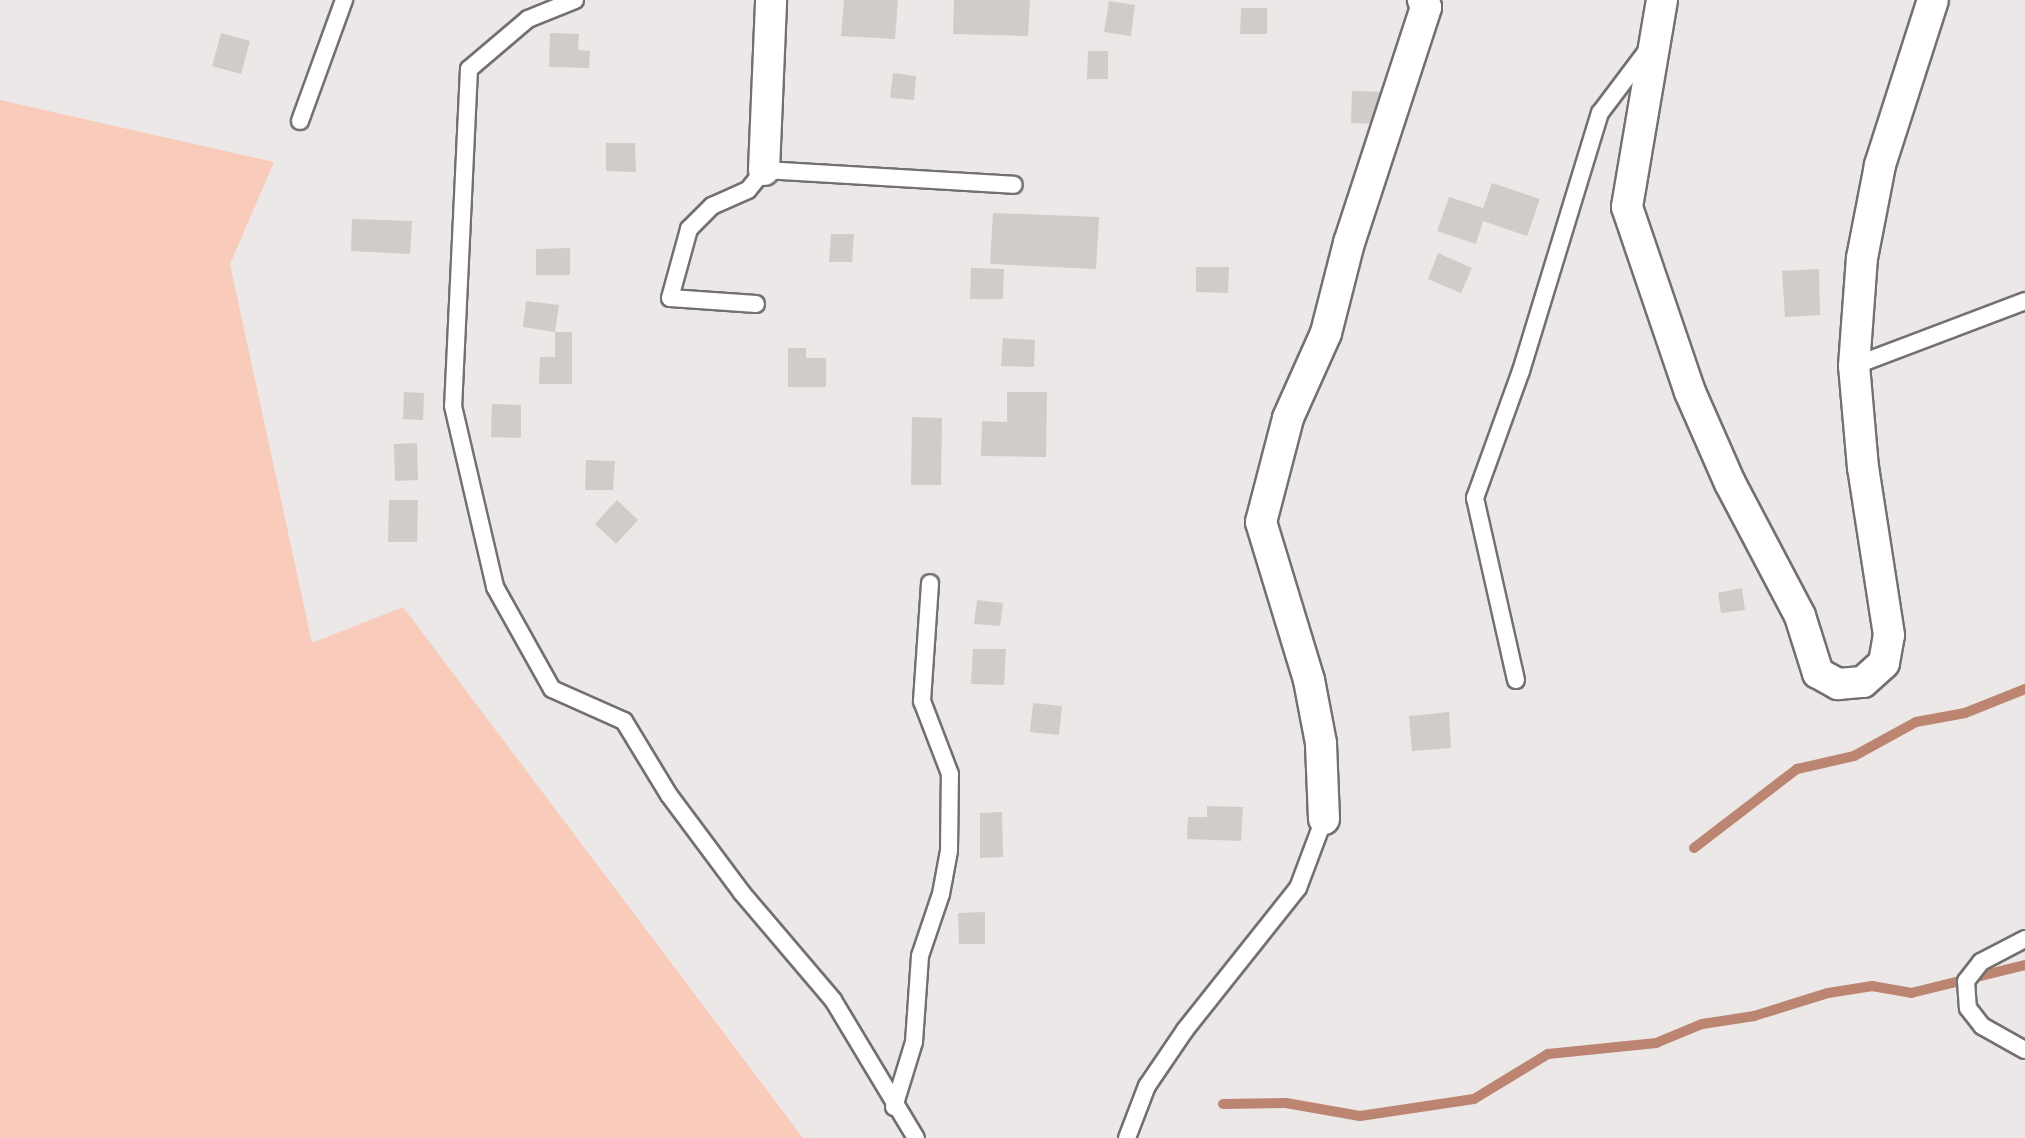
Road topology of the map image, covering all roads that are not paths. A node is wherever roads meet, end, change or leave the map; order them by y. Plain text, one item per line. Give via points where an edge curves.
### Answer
1 (344, 0) edge
2 (575, 0) edge
3 (771, 0) edge
4 (1662, 0) edge
5 (1933, 0) edge
6 (1430, 2) edge
7 (1655, 40) junction
8 (300, 121) dead end
9 (764, 170) junction
10 (1014, 185) dead end
11 (2025, 301) edge
12 (756, 304) dead end
13 (1854, 366) junction
14 (930, 583) dead end
15 (1516, 680) dead end
16 (1324, 820) joint
17 (2025, 939) edge
18 (2025, 1050) edge
19 (894, 1107) junction
20 (916, 1138) edge
21 (1127, 1138) edge

1 - 8 lane
2 - 19 lane via 528,19 469,69 453,406 495,587 552,689 624,721 669,795 742,893 833,1000
3 - 9 street
4 - 7 street
5 - 13 street via 1880,165 1862,258
6 - 16 street via 1349,243 1326,333 1288,418 1261,522 1309,680 1321,743
7 - 13 street via 1627,207 1690,392 1730,483 1800,616 1818,673 1838,684 1863,682 1884,663 1889,635 1863,468
7 - 15 lane via 1600,113 1521,370 1475,498
9 - 10 lane
9 - 12 lane via 748,190 712,206 689,229 670,298
11 - 13 lane
14 - 19 lane via 922,702 950,774 949,851 942,894 920,956 914,1042
16 - 21 lane via 1298,888 1185,1030 1147,1086
17 - 18 lane via 1981,962 1966,981 1968,1008 1982,1026
19 - 20 lane

